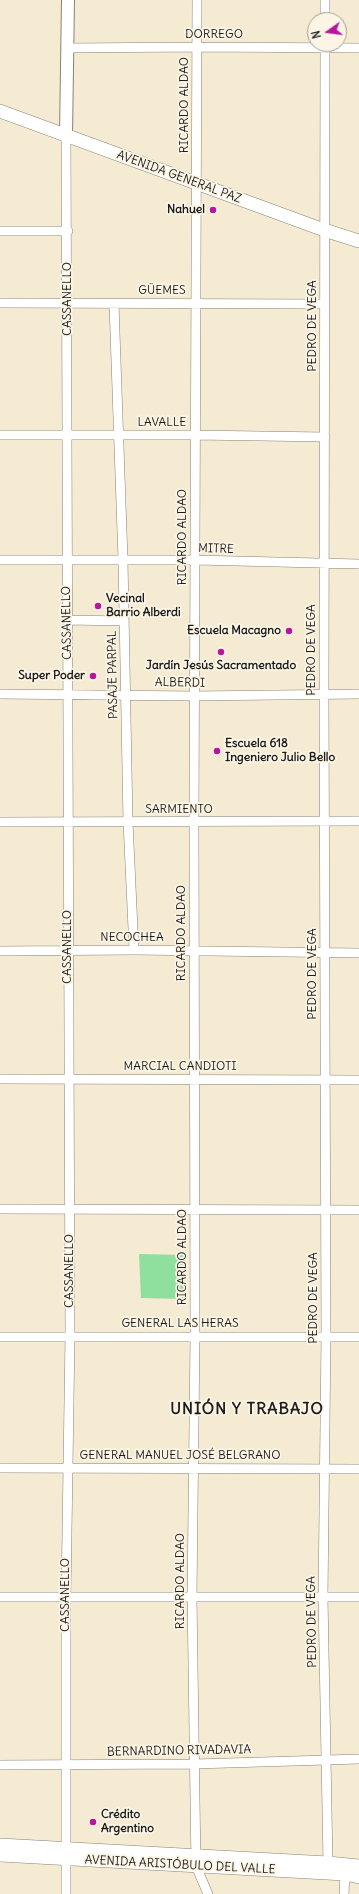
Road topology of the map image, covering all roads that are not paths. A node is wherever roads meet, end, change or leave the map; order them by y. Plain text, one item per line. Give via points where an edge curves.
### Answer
1 (68, 0) edge
2 (197, 0) edge
3 (325, 0) edge
4 (325, 12) edge
5 (196, 46) junction
6 (307, 46) edge
7 (347, 47) edge
8 (68, 48) junction
9 (359, 48) edge
10 (325, 52) edge
11 (0, 111) edge
12 (66, 135) junction
13 (197, 184) junction
14 (324, 230) junction
15 (0, 231) edge
16 (68, 231) junction
17 (359, 240) edge
18 (0, 303) edge
19 (68, 303) junction
20 (196, 303) junction
21 (114, 304) junction
22 (325, 304) junction
23 (0, 435) edge
24 (66, 435) junction
25 (117, 435) junction
26 (195, 435) junction
27 (325, 437) junction
28 (0, 560) edge
29 (67, 560) junction
30 (123, 560) junction
31 (195, 560) junction
32 (324, 564) junction
33 (359, 564) edge
34 (68, 620) junction
35 (124, 621) junction
36 (0, 694) edge
37 (68, 694) junction
38 (126, 694) junction
39 (324, 694) junction
40 (359, 694) edge
41 (194, 696) junction
42 (194, 821) junction
43 (359, 821) edge
44 (0, 822) edge
45 (68, 822) junction
46 (128, 822) junction
47 (325, 822) junction
48 (134, 950) junction
49 (0, 951) edge
50 (68, 951) junction
51 (194, 951) junction
52 (325, 952) junction
53 (359, 953) edge
54 (68, 1078) junction
55 (0, 1079) edge
56 (196, 1079) junction
57 (326, 1079) junction
58 (359, 1080) edge
59 (0, 1208) edge
60 (70, 1209) junction
61 (195, 1209) junction
62 (326, 1210) junction
63 (359, 1210) edge
64 (70, 1336) junction
65 (195, 1336) junction
66 (0, 1337) edge
67 (326, 1337) junction
68 (359, 1337) edge
69 (0, 1468) edge
70 (68, 1468) junction
71 (193, 1468) junction
72 (324, 1469) junction
73 (359, 1469) edge
74 (0, 1597) edge
75 (66, 1597) junction
76 (192, 1597) junction
77 (323, 1597) junction
78 (359, 1598) edge
79 (326, 1759) junction
80 (359, 1759) edge
81 (196, 1764) junction
82 (0, 1765) edge
83 (66, 1765) junction
84 (0, 1845) edge
85 (0, 1854) edge
86 (66, 1854) junction
87 (195, 1860) junction
88 (328, 1863) junction
89 (359, 1866) edge
90 (346, 1874) junction
91 (359, 1877) edge
92 (66, 1894) edge
93 (208, 1894) edge
94 (344, 1894) edge

1 - 8 street, CASSANELLO
2 - 5 street, RICARDO ALDAO
3 - 4 street
5 - 6 street, DORREGO
5 - 8 street, DORREGO
5 - 13 street, RICARDO ALDAO
7 - 9 street, DORREGO
8 - 12 street, CASSANELLO
10 - 14 street, PEDRO DE VEGA
11 - 12 main road, AVENIDA GENERAL PAZ
12 - 13 main road, AVENIDA GENERAL PAZ
12 - 16 street, CASSANELLO
13 - 14 main road, AVENIDA GENERAL PAZ
13 - 20 street, RICARDO ALDAO
14 - 17 main road, AVENIDA GENERAL PAZ
14 - 22 street, PEDRO DE VEGA
15 - 16 street
16 - 19 street, CASSANELLO
18 - 19 street, GÜEMES
19 - 21 street, GÜEMES
19 - 24 street, CASSANELLO
20 - 21 street, GÜEMES
20 - 22 street, GÜEMES
20 - 26 street, RICARDO ALDAO
21 - 25 street, PASAJE PARPAL
22 - 27 street, PEDRO DE VEGA
23 - 24 street, LAVALLE
24 - 25 street, LAVALLE
24 - 29 street, CASSANELLO
25 - 26 street, LAVALLE
25 - 30 street, PASAJE PARPAL
26 - 27 street, LAVALLE
26 - 31 street, RICARDO ALDAO
27 - 32 street, PEDRO DE VEGA
28 - 29 street, MITRE
29 - 30 street, MITRE
29 - 34 street, CASSANELLO
30 - 31 street, MITRE
30 - 35 street, PASAJE PARPAL
31 - 32 street, MITRE
31 - 41 street, RICARDO ALDAO
32 - 33 street, MITRE
32 - 39 street, PEDRO DE VEGA
34 - 35 street
34 - 37 street, CASSANELLO
35 - 38 street, PASAJE PARPAL
36 - 37 street, ALBERDI
37 - 38 street, ALBERDI
37 - 45 street, CASSANELLO
38 - 41 street, ALBERDI
38 - 46 street, PASAJE PARPAL
39 - 40 street, ALBERDI
39 - 41 street, ALBERDI
39 - 47 street, PEDRO DE VEGA
41 - 42 street, RICARDO ALDAO
42 - 46 street, SARMIENTO
42 - 47 street, SARMIENTO
42 - 51 street, RICARDO ALDAO
43 - 47 street, SARMIENTO
44 - 45 street, SARMIENTO
45 - 46 street, SARMIENTO
45 - 50 street, CASSANELLO
46 - 48 street, PASAJE PARPAL
47 - 52 street, PEDRO DE VEGA
48 - 50 street, NECOCHEA
48 - 51 street, NECOCHEA
49 - 50 street, NECOCHEA
50 - 54 street, CASSANELLO
51 - 52 street, NECOCHEA
51 - 56 street, RICARDO ALDAO
52 - 53 street, NECOCHEA
52 - 57 street, PEDRO DE VEGA
54 - 55 street, MARCIAL CANDIOTI
54 - 56 street, MARCIAL CANDIOTI
54 - 60 street, CASSANELLO
56 - 57 street, MARCIAL CANDIOTI
56 - 61 street, RICARDO ALDAO
57 - 58 street, MARCIAL CANDIOTI
57 - 62 street, PEDRO DE VEGA
59 - 60 street
60 - 61 street
60 - 64 street, CASSANELLO
61 - 62 street
61 - 65 street, RICARDO ALDAO
62 - 63 street
62 - 67 street, PEDRO DE VEGA
64 - 65 street, GENERAL LAS HERAS
64 - 66 street, GENERAL LAS HERAS
64 - 70 street, CASSANELLO
65 - 67 street, GENERAL LAS HERAS
65 - 71 street, RICARDO ALDAO
67 - 68 street, GENERAL LAS HERAS
67 - 72 street, PEDRO DE VEGA
69 - 70 street, GENERAL MANUEL JOSÉ BELGRANO
70 - 71 street, GENERAL MANUEL JOSÉ BELGRANO
70 - 75 street, CASSANELLO
71 - 72 street, GENERAL MANUEL JOSÉ BELGRANO
71 - 76 street, RICARDO ALDAO
72 - 73 street, GENERAL MANUEL JOSÉ BELGRANO
72 - 77 street, PEDRO DE VEGA
74 - 75 street
75 - 76 street
75 - 83 street, CASSANELLO
76 - 77 street
76 - 81 street, RICARDO ALDAO
77 - 78 street
77 - 79 street, PEDRO DE VEGA
79 - 80 street, BERNARDINO RIVADAVIA
79 - 81 street, BERNARDINO RIVADAVIA
79 - 88 street, PEDRO DE VEGA
81 - 83 street, BERNARDINO RIVADAVIA
81 - 87 street, RICARDO ALDAO
82 - 83 street, BERNARDINO RIVADAVIA
83 - 86 street, CASSANELLO
84 - 86 main road, AVENIDA ARISTÓBULO DEL VALLE
85 - 86 main road, AVENIDA ARISTÓBULO DEL VALLE
86 - 87 main road, AVENIDA ARISTÓBULO DEL VALLE
86 - 92 street, CASSANELLO
87 - 88 main road, AVENIDA ARISTÓBULO DEL VALLE
87 - 90 main road, AVENIDA ARISTÓBULO DEL VALLE
87 - 93 street
88 - 89 main road, AVENIDA ARISTÓBULO DEL VALLE
88 - 90 street
90 - 91 main road, AVENIDA ARISTÓBULO DEL VALLE
90 - 94 street

